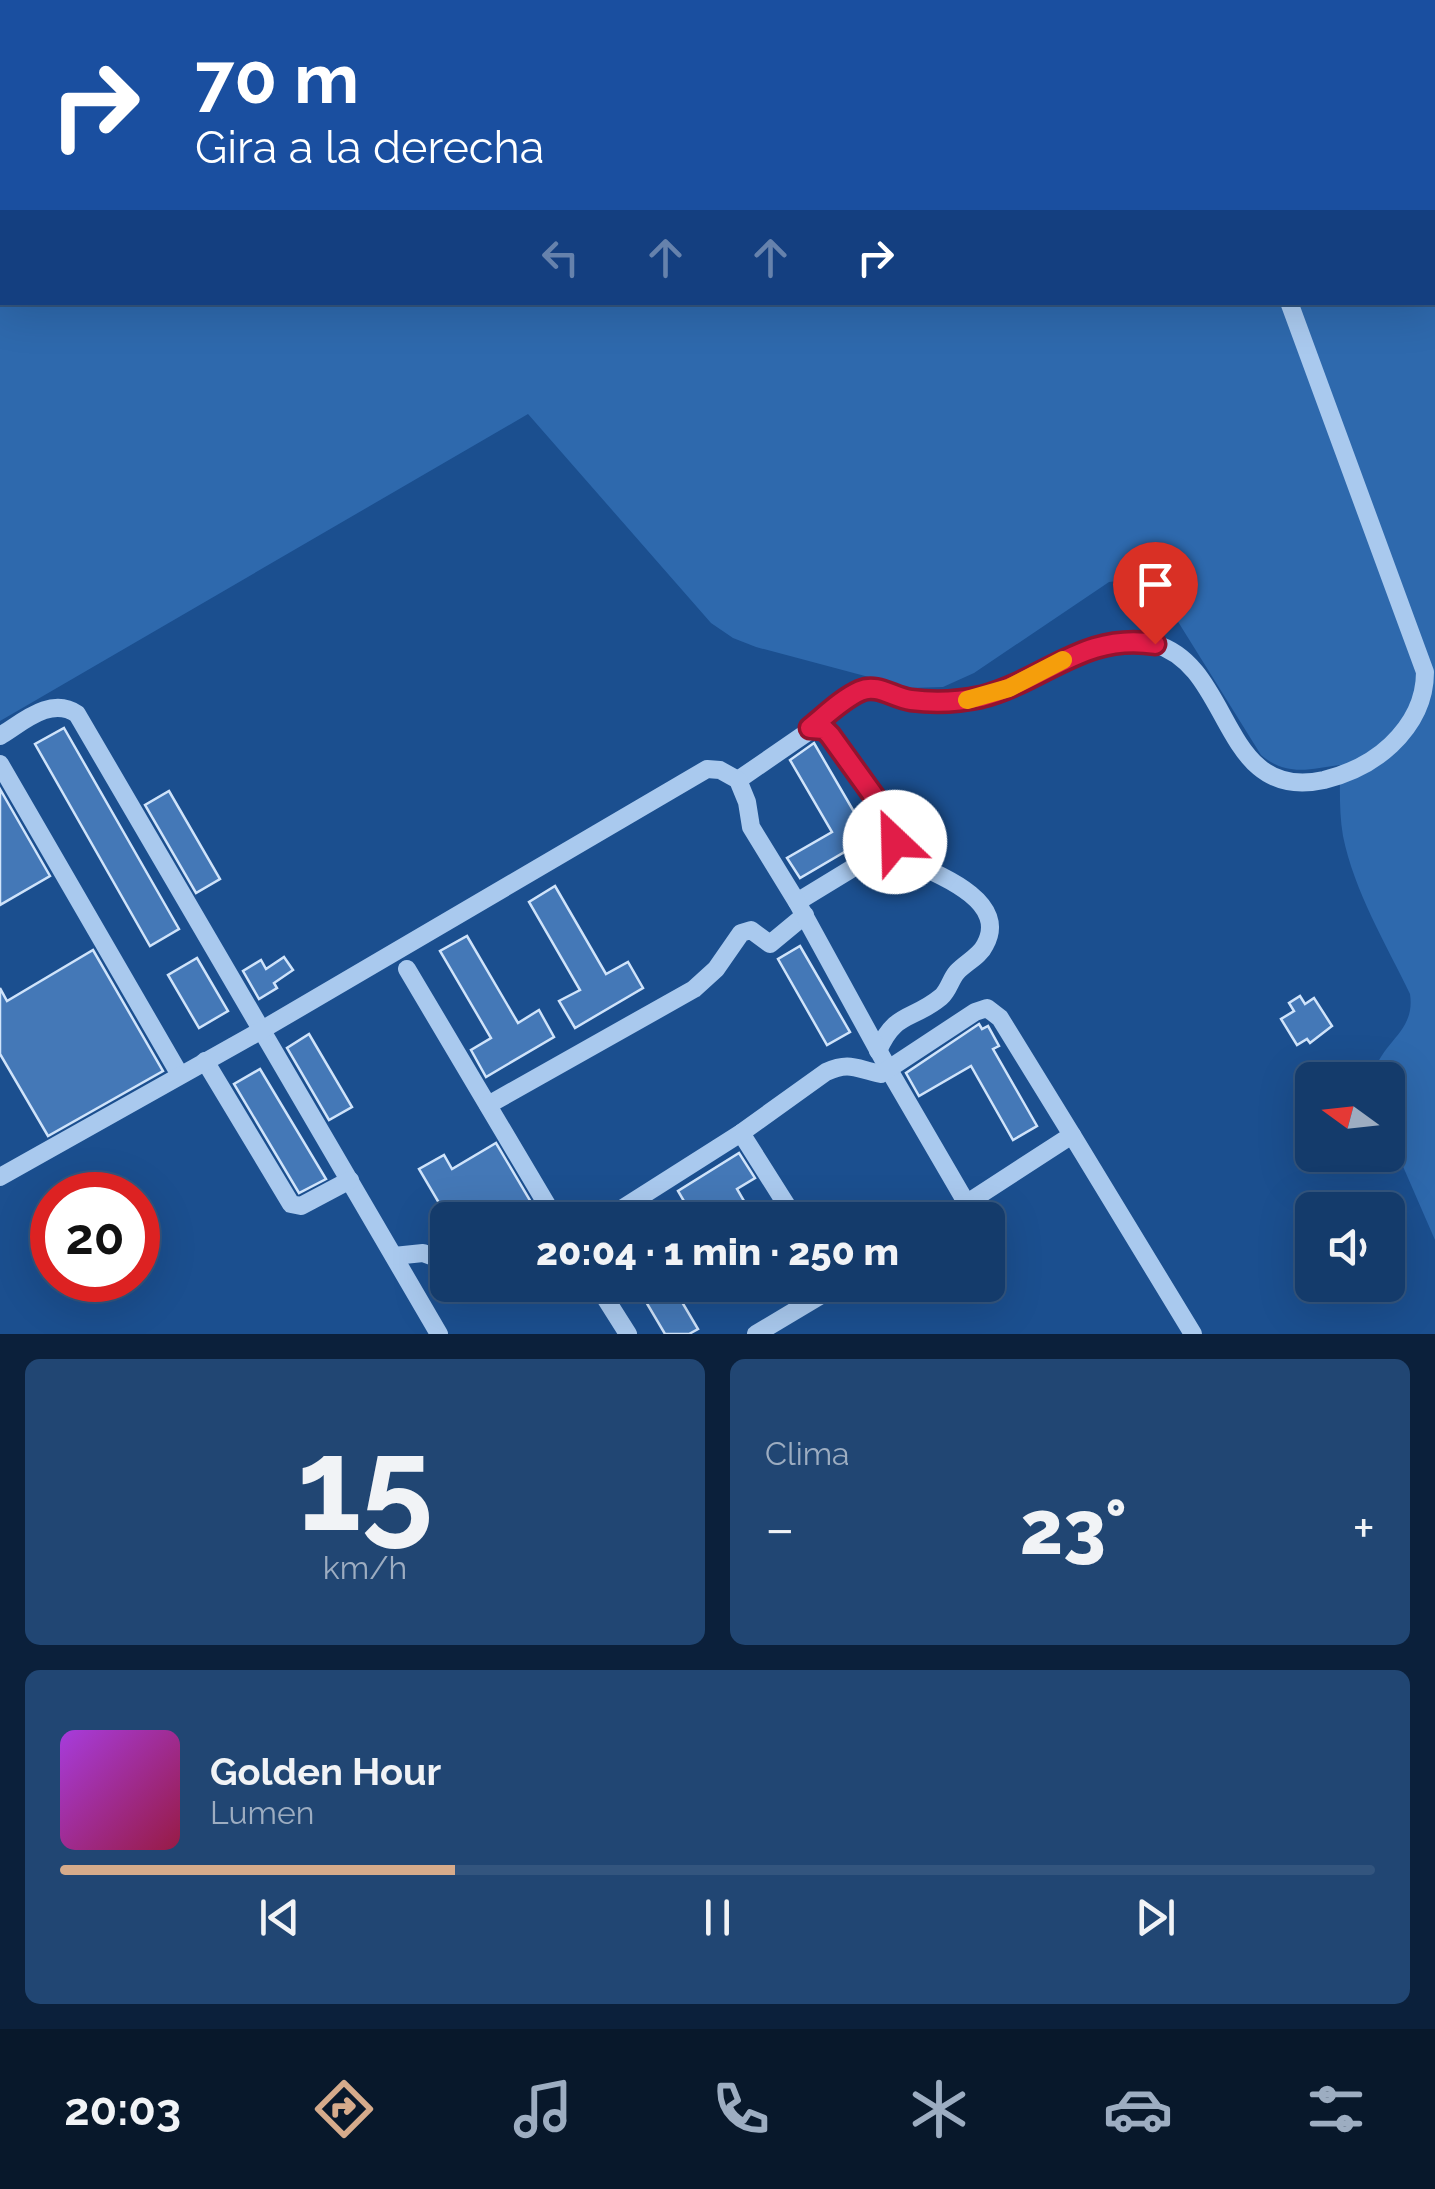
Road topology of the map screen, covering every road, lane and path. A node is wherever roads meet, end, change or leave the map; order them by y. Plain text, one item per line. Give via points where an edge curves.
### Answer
1 (1291, 305) edge
2 (810, 728) junction
3 (0, 736) edge
4 (0, 764) edge
5 (738, 780) junction
6 (899, 857) junction
7 (801, 908) junction
8 (407, 970) dead end
9 (260, 1031) junction
10 (878, 1051) junction
11 (204, 1061) junction
12 (889, 1070) junction
13 (180, 1076) junction
14 (488, 1105) junction
15 (741, 1133) junction
16 (1072, 1135) junction
17 (0, 1176) edge
18 (350, 1180) junction
19 (545, 1202) edge
20 (632, 1202) edge
21 (785, 1202) edge
22 (966, 1202) edge
23 (970, 1202) edge
24 (394, 1256) junction
25 (430, 1256) edge
26 (608, 1302) edge
27 (809, 1302) edge
28 (439, 1334) edge
29 (628, 1334) edge
30 (756, 1334) edge
31 (1193, 1334) edge

1 - 2 lane via 1425,672 1418,709 1384,751 1330,778 1290,782 1270,776 1253,763 1180,656 1127,641 1085,650 971,699 913,700 862,690
2 - 5 lane
2 - 6 lane via 830,735 876,799
3 - 9 lane via 51,707 77,714
4 - 13 lane
5 - 7 lane via 751,828
5 - 9 lane via 707,769
6 - 7 lane via 861,863
6 - 10 lane via 974,896 984,905 990,933 943,996 889,1028
7 - 10 lane
7 - 14 lane via 770,944 751,930 741,932 694,989
8 - 14 lane
9 - 11 lane
9 - 18 lane
10 - 12 lane
11 - 13 lane
11 - 18 lane via 291,1204 301,1206
12 - 15 lane via 842,1065
12 - 16 lane via 987,1008 1000,1018
12 - 22 lane
13 - 17 lane
14 - 19 lane
15 - 20 lane
15 - 21 lane
16 - 23 lane
16 - 31 lane
18 - 24 lane
24 - 25 lane
24 - 28 lane
26 - 29 lane
27 - 30 lane

